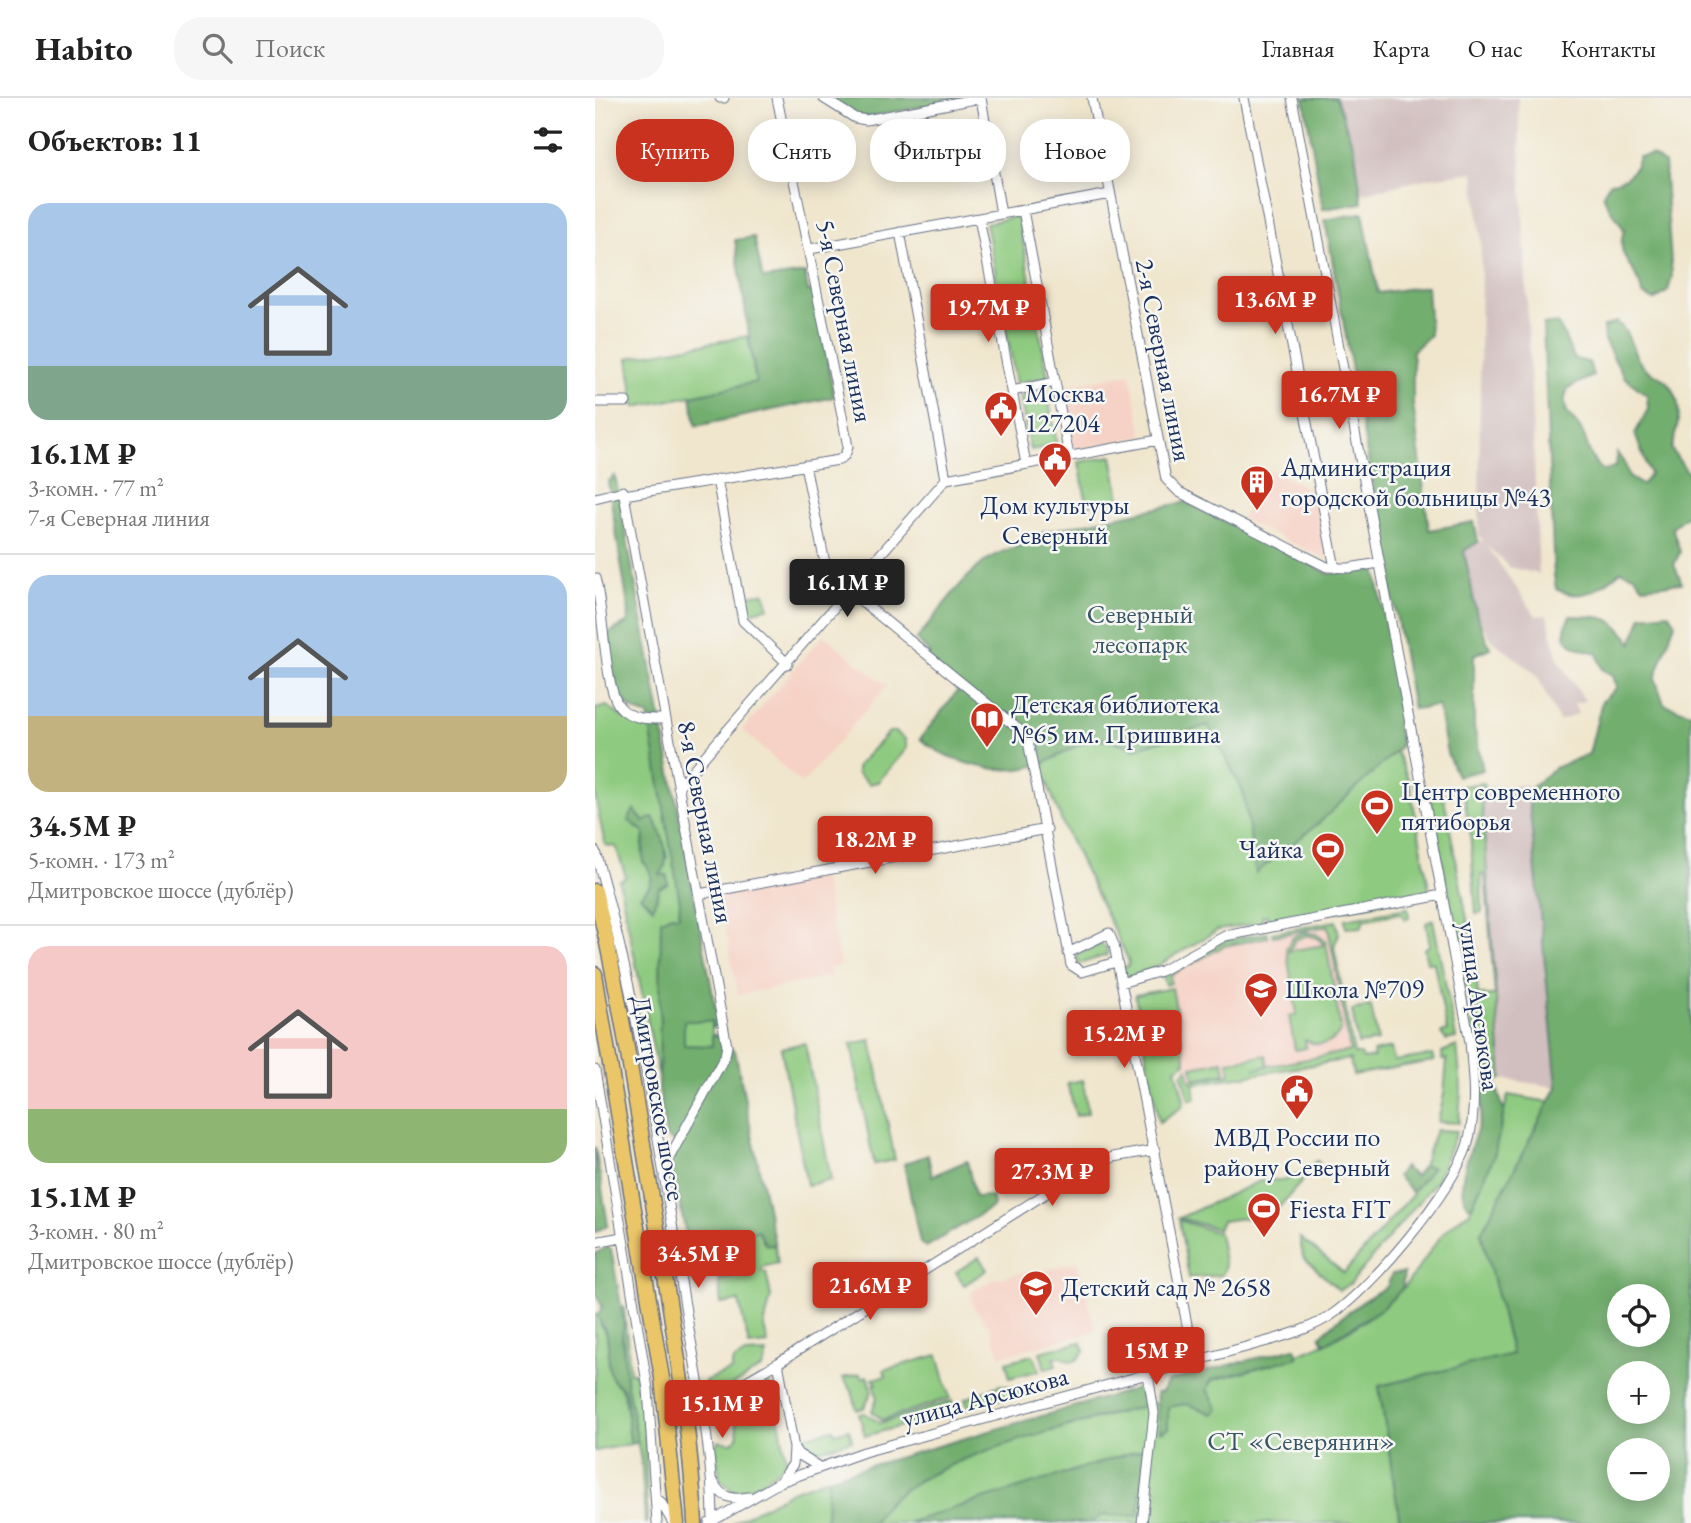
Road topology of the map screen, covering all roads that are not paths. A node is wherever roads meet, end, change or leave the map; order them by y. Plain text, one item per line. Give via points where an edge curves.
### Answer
1 (777, 98) edge
2 (823, 98) edge
3 (977, 98) edge
4 (1092, 98) edge
5 (1244, 98) edge
6 (1292, 98) edge
7 (1110, 194) junction
8 (1024, 210) junction
9 (1001, 214) junction
10 (979, 218) junction
11 (900, 232) junction
12 (810, 249) junction
13 (1055, 382) junction
14 (1012, 391) junction
15 (595, 402) edge
16 (626, 402) dead end
17 (1158, 440) junction
18 (1069, 456) junction
19 (1026, 464) junction
20 (805, 465) junction
21 (717, 480) junction
22 (946, 480) junction
23 (624, 493) junction
24 (595, 498) edge
25 (1379, 563) junction
26 (1335, 568) junction
27 (595, 578) edge
28 (849, 593) junction
29 (788, 664) junction
30 (666, 719) junction
31 (678, 787) junction
32 (1047, 829) junction
33 (595, 851) edge
34 (595, 891) edge
35 (699, 894) junction
36 (1442, 895) junction
37 (1068, 953) junction
38 (1116, 962) junction
39 (595, 974) edge
40 (1121, 983) junction
41 (595, 1070) edge
42 (656, 1130) junction
43 (676, 1146) junction
44 (1155, 1150) junction
45 (664, 1178) junction
46 (622, 1237) junction
47 (595, 1242) edge
48 (1194, 1361) junction
49 (778, 1363) junction
50 (1148, 1374) junction
51 (701, 1407) junction
52 (794, 1448) junction
53 (819, 1467) junction
54 (713, 1478) junction
55 (780, 1482) junction
56 (657, 1492) junction
57 (754, 1496) junction
58 (712, 1522) edge
59 (657, 1523) edge
60 (675, 1523) edge
61 (695, 1523) edge
62 (1142, 1523) edge

1 - 12 street, 5-я Северная линия
2 - 3 street via 866,120
3 - 9 street
4 - 7 street, 2-я Северная линия
5 - 26 street
6 - 25 street, улица Арсюкова
7 - 8 street
7 - 17 street, 2-я Северная линия
8 - 9 street
8 - 13 street
9 - 10 street
10 - 11 street
10 - 14 street
11 - 12 street
11 - 22 street
12 - 20 street, 5-я Северная линия via 848,447 839,460
13 - 14 street
13 - 18 street
14 - 19 street
15 - 16 street
17 - 18 street
17 - 26 street, 2-я Северная линия via 1166,479 1179,492
18 - 19 street
19 - 22 street
20 - 21 street, 5-я Северная линия
20 - 28 street via 827,573
21 - 23 street, 5-я Северная линия
21 - 29 street via 743,621
22 - 28 street
23 - 24 street, 5-я Северная линия
23 - 30 street, 8-я Северная линия
25 - 26 street, 2-я Северная линия
25 - 36 street, улица Арсюкова
27 - 30 street via 612,696 621,709 637,718
28 - 29 street
28 - 32 street via 1027,736
29 - 31 street
30 - 31 street, 8-я Северная линия
31 - 35 street, 8-я Северная линия
32 - 35 street
32 - 37 street
33 - 42 street via 625,965
34 - 61 highway, Дмитровское шоссе via 665,1279 688,1436
35 - 43 street, 8-я Северная линия via 727,1046
36 - 40 street via 1225,936 1161,971
36 - 48 street, улица Арсюкова via 1470,1042 1474,1088 1469,1136 1453,1177 1377,1273 1341,1309 1293,1334
37 - 38 street via 1077,971
37 - 38 street via 1109,933
38 - 40 street
39 - 60 highway, Дмитровское шоссе via 668,1418
40 - 44 street
41 - 46 street
42 - 43 street via 665,1142
42 - 45 street
43 - 45 street, 8-я Северная линия
44 - 48 street
44 - 49 street via 1113,1157 1075,1175
45 - 51 street
46 - 47 street
46 - 56 street via 648,1389
48 - 50 street, улица Арсюкова
49 - 51 street
49 - 52 street
50 - 53 street, улица Арсюкова
50 - 62 street via 1154,1426
51 - 54 street
52 - 53 street
52 - 55 street via 793,1464
53 - 55 street, улица Арсюкова
54 - 57 street via 727,1497
54 - 58 street
55 - 57 street, улица Арсюкова
56 - 59 street
56 - 60 street
57 - 58 street, улица Арсюкова

